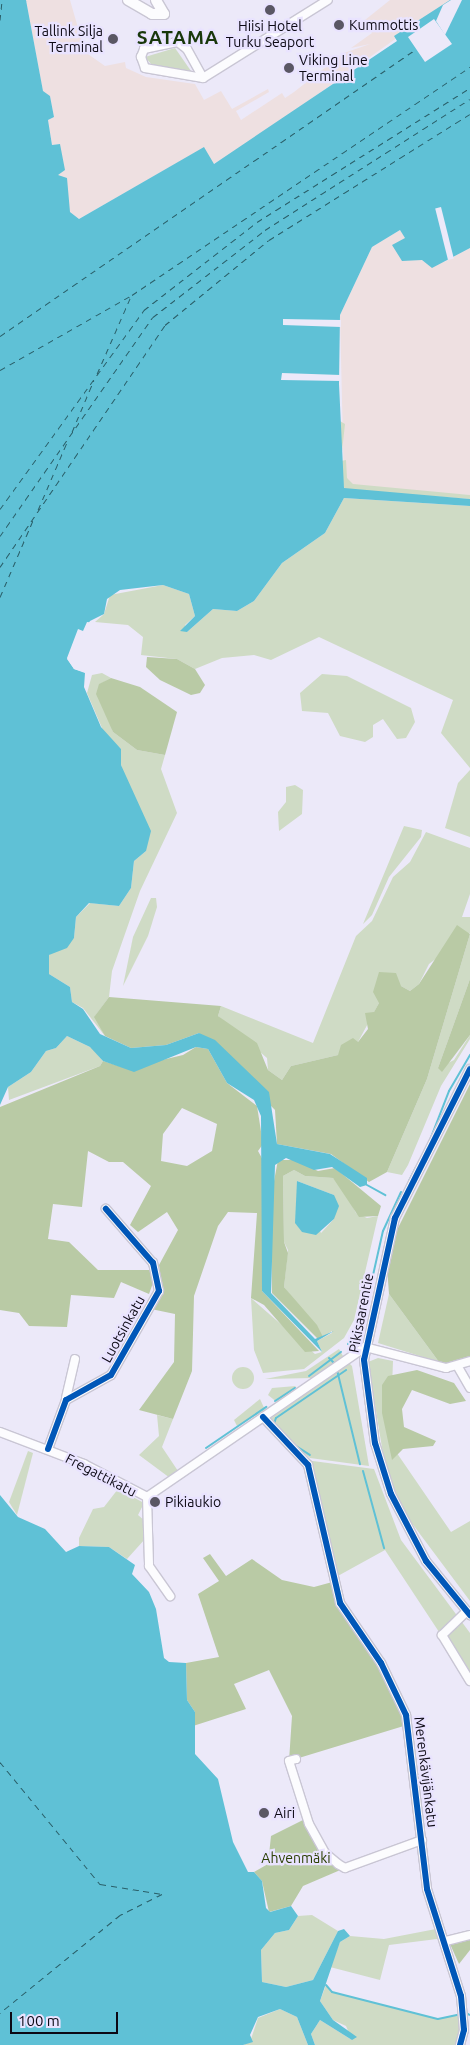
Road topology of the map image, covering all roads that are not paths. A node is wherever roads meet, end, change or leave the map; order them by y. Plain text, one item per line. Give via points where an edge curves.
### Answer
1 (128, 0) edge
2 (156, 0) edge
3 (328, 0) edge
4 (203, 78) junction
5 (470, 1069) edge
6 (106, 1209) dead end
7 (365, 1347) junction
8 (75, 1359) dead end
9 (470, 1361) edge
10 (458, 1368) junction
11 (470, 1388) edge
12 (66, 1400) junction
13 (262, 1417) junction
14 (0, 1432) edge
15 (48, 1449) junction
16 (147, 1497) junction
17 (170, 1596) dead end
18 (469, 1613) edge
19 (470, 1681) edge
20 (292, 1760) dead end
21 (422, 1840) junction
22 (470, 1934) edge
23 (446, 1941) junction
24 (460, 2045) edge

1 - 2 main road via 152,14 164,14
3 - 4 street
4 - 4 street via 178,42 142,51 141,61 149,71
5 - 7 street, Pikisaarentie via 395,1218
6 - 12 street, Luotsinkatu via 153,1263 158,1291 111,1375
7 - 10 street
7 - 13 street
7 - 18 street, Pikisaarentie via 369,1412 391,1494 414,1542
8 - 12 street
9 - 10 street
10 - 11 street
12 - 15 street
13 - 16 street
13 - 21 street, Merenkävijänkatu via 308,1466 340,1603 402,1701
14 - 15 street, Fregattikatu
15 - 16 street, Fregattikatu
16 - 17 street via 148,1566
18 - 19 street via 442,1635
20 - 21 street via 309,1824 326,1853 338,1864 345,1868
21 - 23 street, Merenkävijänkatu via 427,1889
22 - 23 street
23 - 24 street, Merenkävijänkatu via 464,2013

